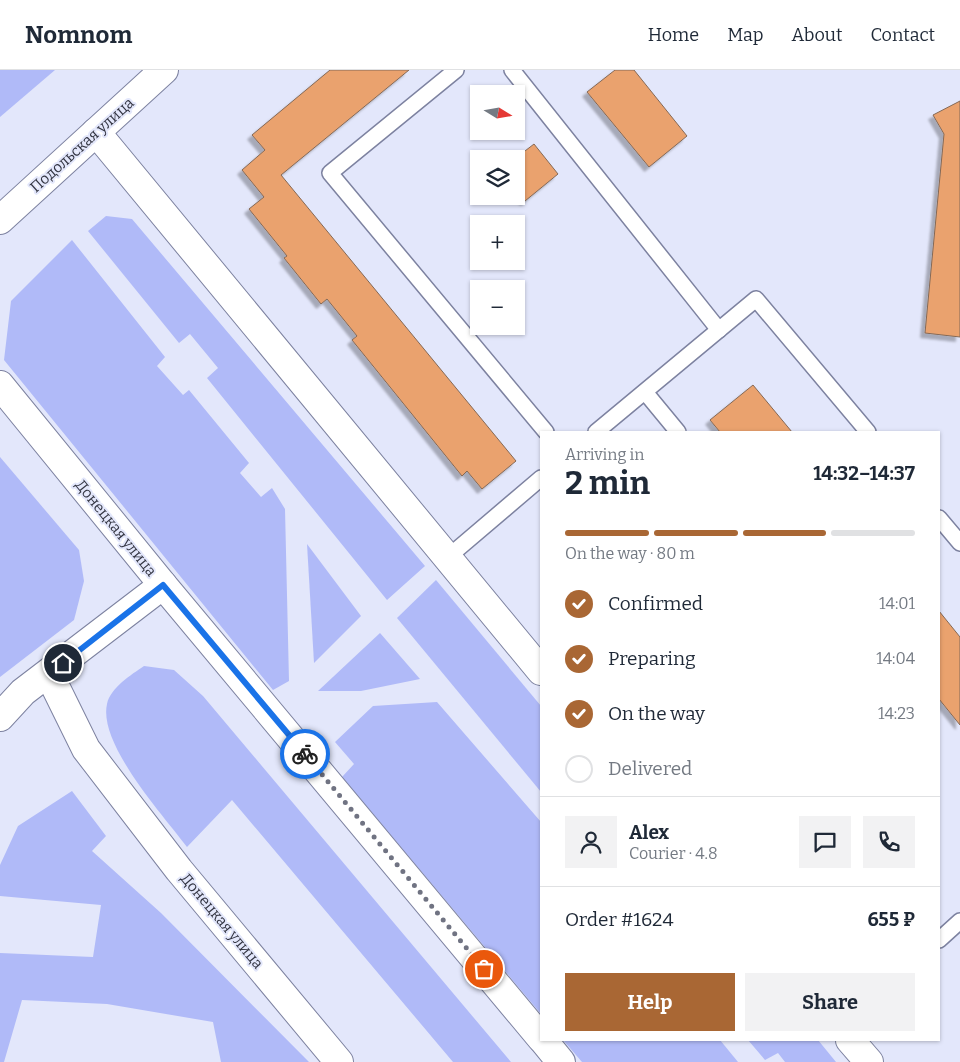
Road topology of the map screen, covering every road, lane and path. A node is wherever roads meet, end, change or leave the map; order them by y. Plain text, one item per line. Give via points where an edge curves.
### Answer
1 (164, 70) edge
2 (456, 70) edge
3 (512, 70) edge
4 (96, 132) junction
5 (0, 220) edge
6 (719, 330) junction
7 (0, 385) edge
8 (645, 392) junction
9 (545, 431) edge
10 (597, 431) edge
11 (677, 431) edge
12 (867, 431) edge
13 (540, 479) edge
14 (940, 519) edge
15 (960, 543) edge
16 (447, 558) junction
17 (163, 585) junction
18 (540, 670) edge
19 (49, 674) junction
20 (0, 717) edge
21 (960, 921) edge
22 (940, 939) edge
23 (540, 1037) edge
24 (544, 1041) edge
25 (851, 1041) edge
26 (338, 1062) edge
27 (561, 1062) edge
28 (869, 1062) edge

1 - 4 street, Подольская улица
2 - 9 lane via 330,173
3 - 6 lane
4 - 5 street, Подольская улица
4 - 16 street
6 - 8 lane
6 - 12 lane via 756,299
7 - 17 street, Донецкая улица
8 - 10 lane
8 - 11 lane
13 - 16 lane
14 - 15 lane
16 - 18 street
17 - 19 street
17 - 23 street, Донецкая улица
19 - 20 street via 23,692
19 - 26 street, Донецкая улица via 86,750 179,870
21 - 22 lane
24 - 27 street, Донецкая улица
25 - 28 street

